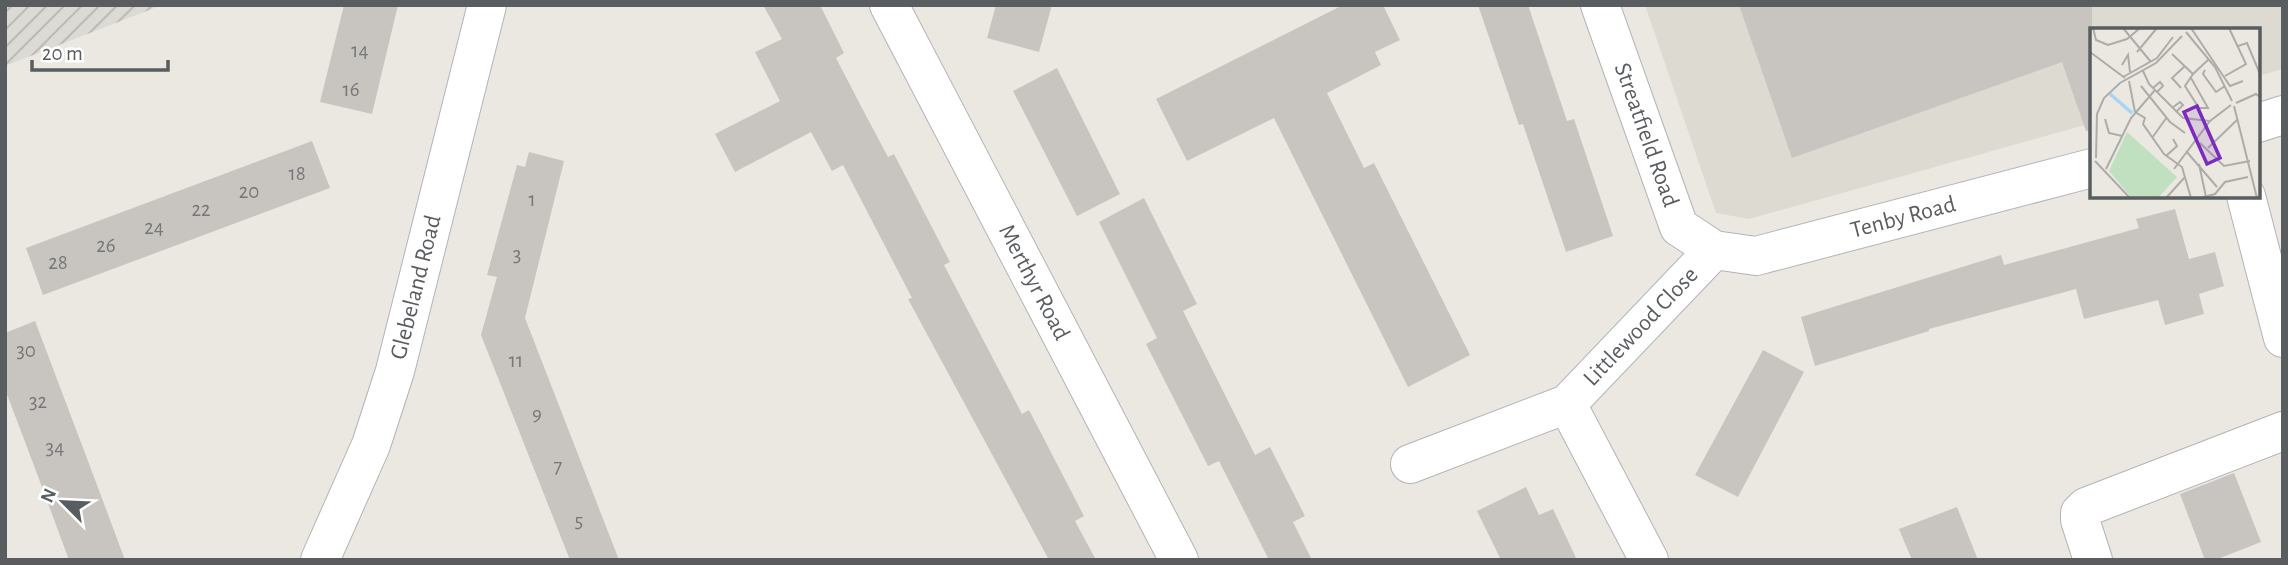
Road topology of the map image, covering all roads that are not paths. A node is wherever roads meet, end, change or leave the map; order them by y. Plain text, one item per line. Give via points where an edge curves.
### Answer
1 (487, 5) edge
2 (889, 5) edge
3 (1600, 5) edge
4 (2283, 115) edge
5 (2260, 122) edge
6 (2090, 169) edge
7 (2247, 198) edge
8 (1714, 250) junction
9 (2283, 338) edge
10 (1567, 404) junction
11 (2283, 431) edge
12 (1410, 464) dead end
13 (320, 560) edge
14 (1178, 560) edge
15 (1649, 560) edge
16 (2092, 560) edge

1 - 13 street, Glebeland Road via 395,371 371,445
2 - 14 street, Merthyr Road
3 - 8 street, Streatfield Road via 1679,227
4 - 5 street
6 - 8 street, Tenby Road via 1756,256
7 - 9 street
8 - 10 street, Littlewood Close
10 - 12 street, Littlewood Close
10 - 15 street, Littlewood Close
11 - 16 street via 2086,508 2080,520

